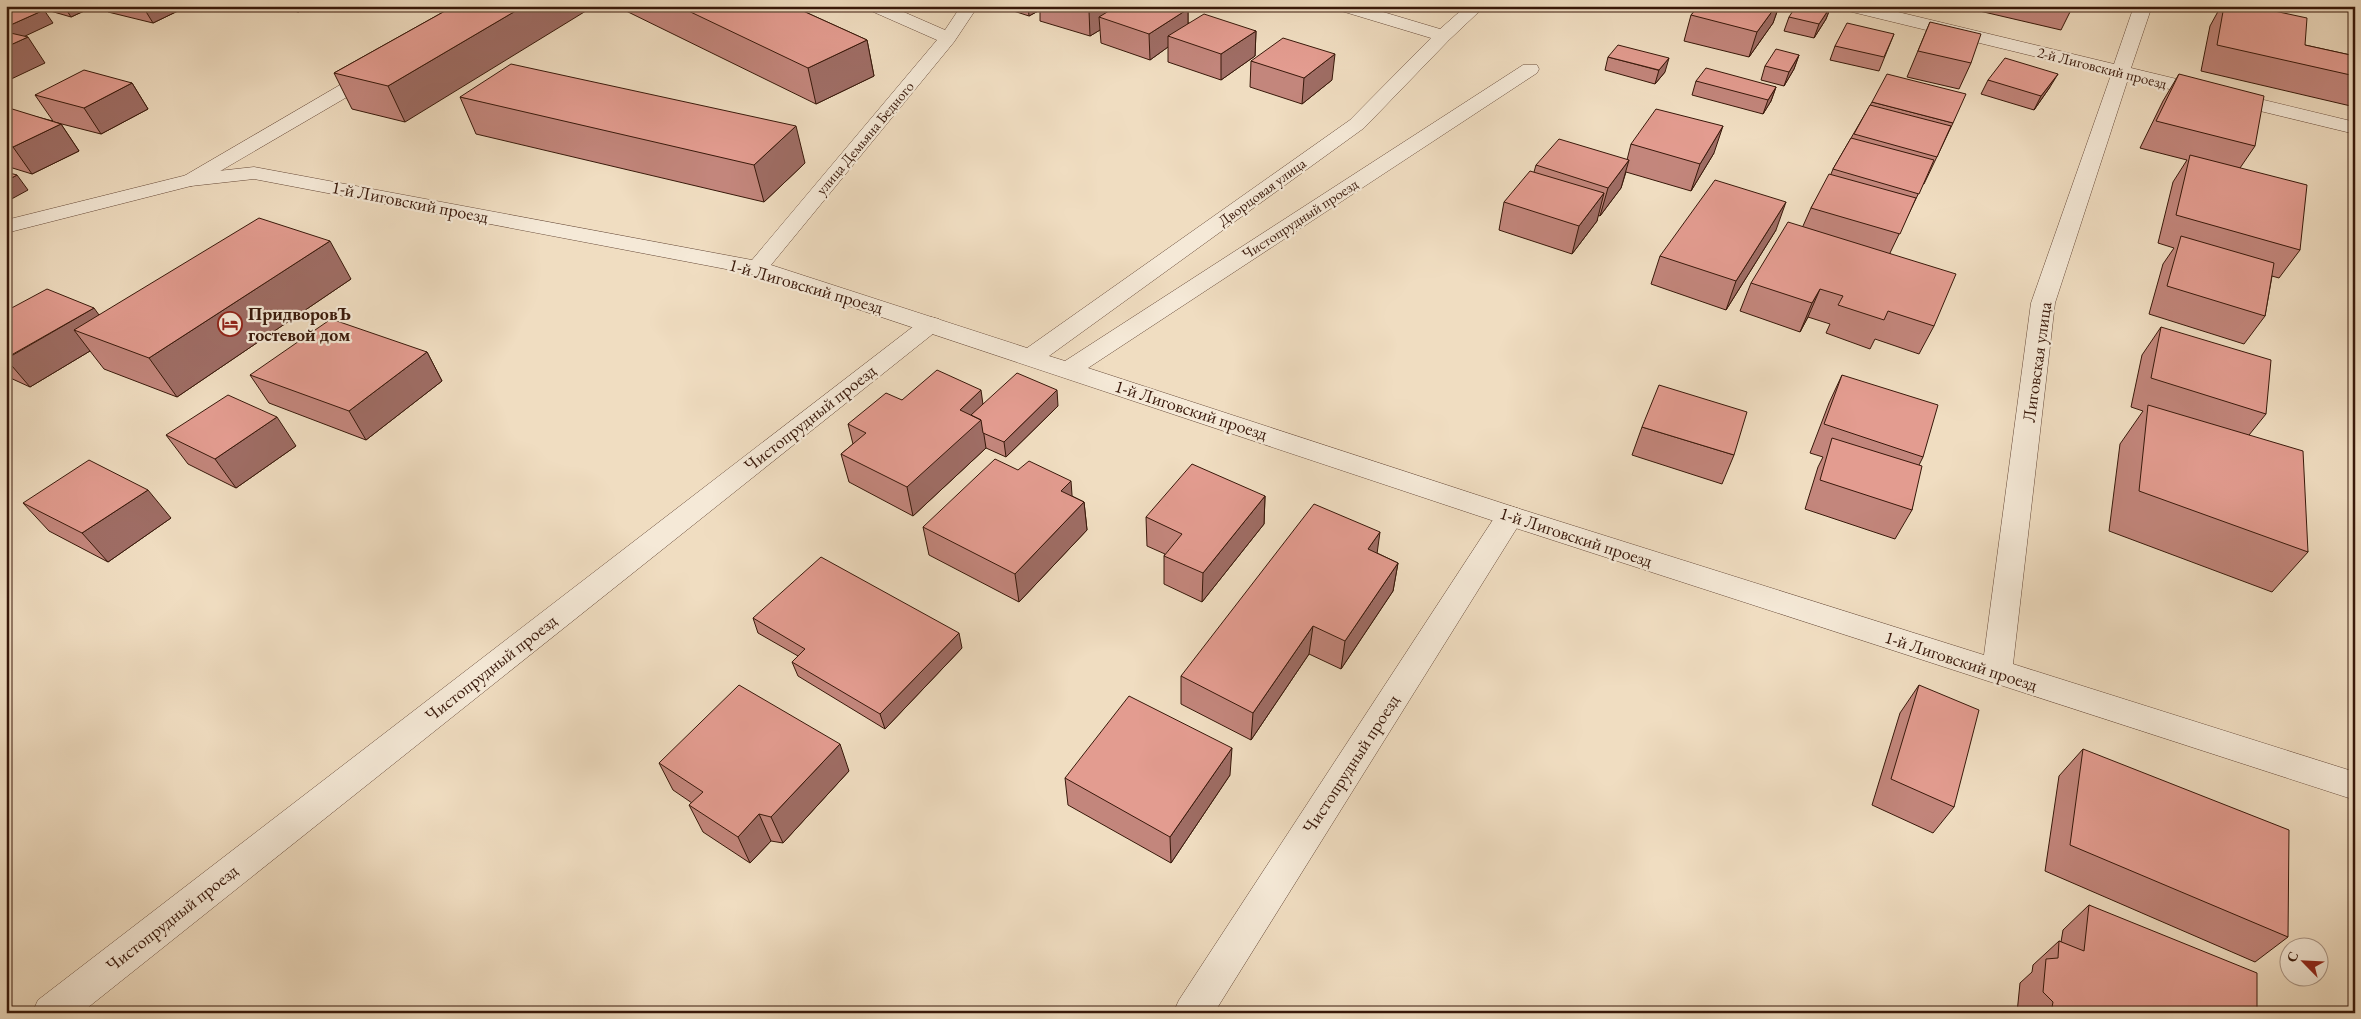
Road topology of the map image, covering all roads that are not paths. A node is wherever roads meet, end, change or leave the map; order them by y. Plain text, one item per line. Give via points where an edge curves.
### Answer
1 (875, 6) edge
2 (970, 6) edge
3 (1344, 6) edge
4 (1477, 6) edge
5 (1850, 6) edge
6 (2143, 6) edge
7 (1444, 36) junction
8 (948, 38) junction
9 (395, 61) edge
10 (1530, 69) dead end
11 (2120, 73) junction
12 (2355, 128) edge
13 (192, 180) junction
14 (6, 226) edge
15 (757, 268) junction
16 (931, 324) junction
17 (1031, 358) junction
18 (1070, 369) junction
19 (1510, 516) junction
20 (1997, 672) junction
21 (2355, 786) edge
22 (51, 1013) edge
23 (1192, 1013) edge

1 - 8 street
2 - 8 street, улица Демьяна Бедного
3 - 7 street
4 - 7 street, Дворцовая улица
5 - 11 street, 2-й Лиговский проезд
6 - 11 street, Лиговская улица
7 - 17 street, Дворцовая улица via 1357,124
8 - 15 street, улица Демьяна Бедного
9 - 13 street
10 - 18 street, Чистопрудный проезд
11 - 12 street, 2-й Лиговский проезд
11 - 20 street, Лиговская улица via 2043,303
13 - 14 street, 1-й Лиговский проезд
13 - 15 street, 1-й Лиговский проезд via 254,172
15 - 16 street, 1-й Лиговский проезд
16 - 17 street, 1-й Лиговский проезд
16 - 22 street, Чистопрудный проезд
17 - 18 street, 1-й Лиговский проезд
18 - 19 street, 1-й Лиговский проезд
19 - 20 street, 1-й Лиговский проезд
19 - 23 street, Чистопрудный проезд
20 - 21 street, 1-й Лиговский проезд

